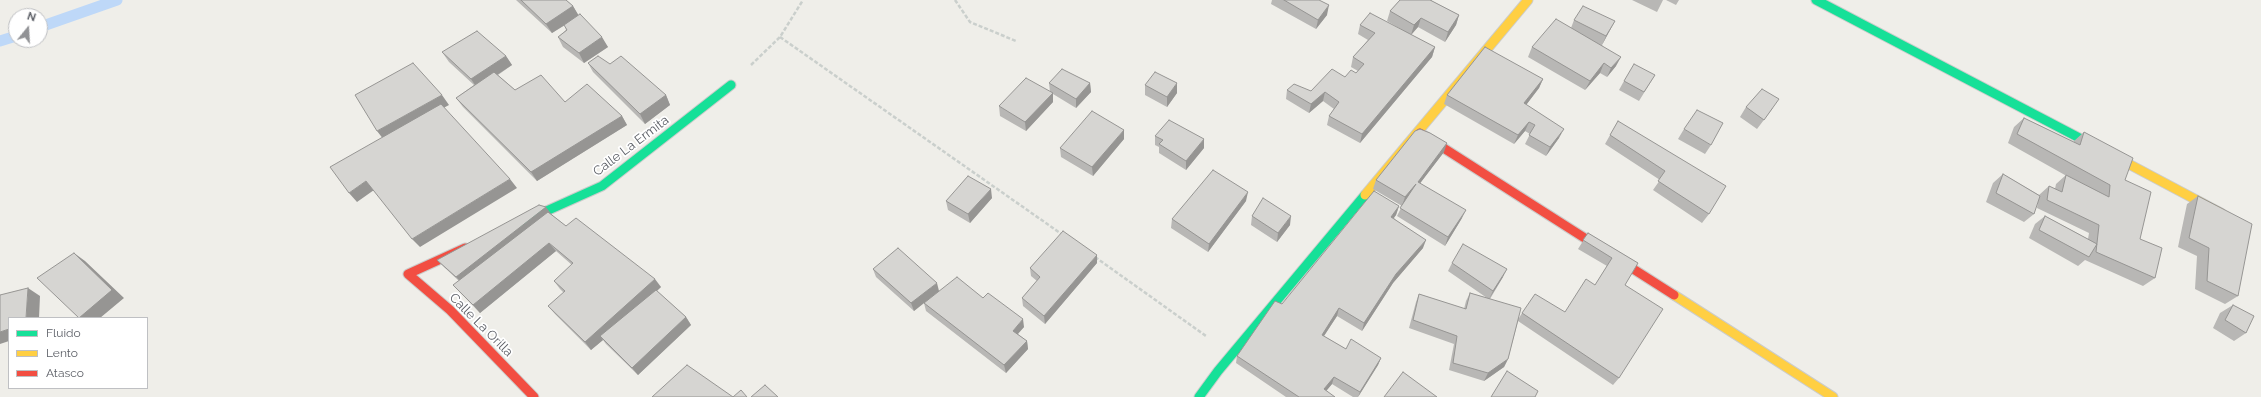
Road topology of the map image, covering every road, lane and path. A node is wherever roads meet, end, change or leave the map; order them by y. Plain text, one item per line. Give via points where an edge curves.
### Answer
1 (803, 0) edge
2 (955, 0) edge
3 (1528, 0) edge
4 (1816, 0) edge
5 (780, 37) junction
6 (1016, 42) dead end
7 (731, 85) joint
8 (1418, 132) junction
9 (2226, 216) edge
10 (516, 225) edge
11 (1068, 238) edge
12 (473, 244) edge
13 (1094, 256) edge
14 (1218, 371) junction
15 (534, 397) edge
16 (1199, 397) edge
17 (1833, 397) edge

1 - 5 path
2 - 6 path via 970,22
3 - 8 street
4 - 9 street
5 - 7 path
5 - 11 path
7 - 10 street, Calle La Ermita via 602,186
8 - 14 street
8 - 17 street
12 - 15 street, Calle La Orilla via 408,274 450,310
13 - 14 path via 1206,334
14 - 16 street

